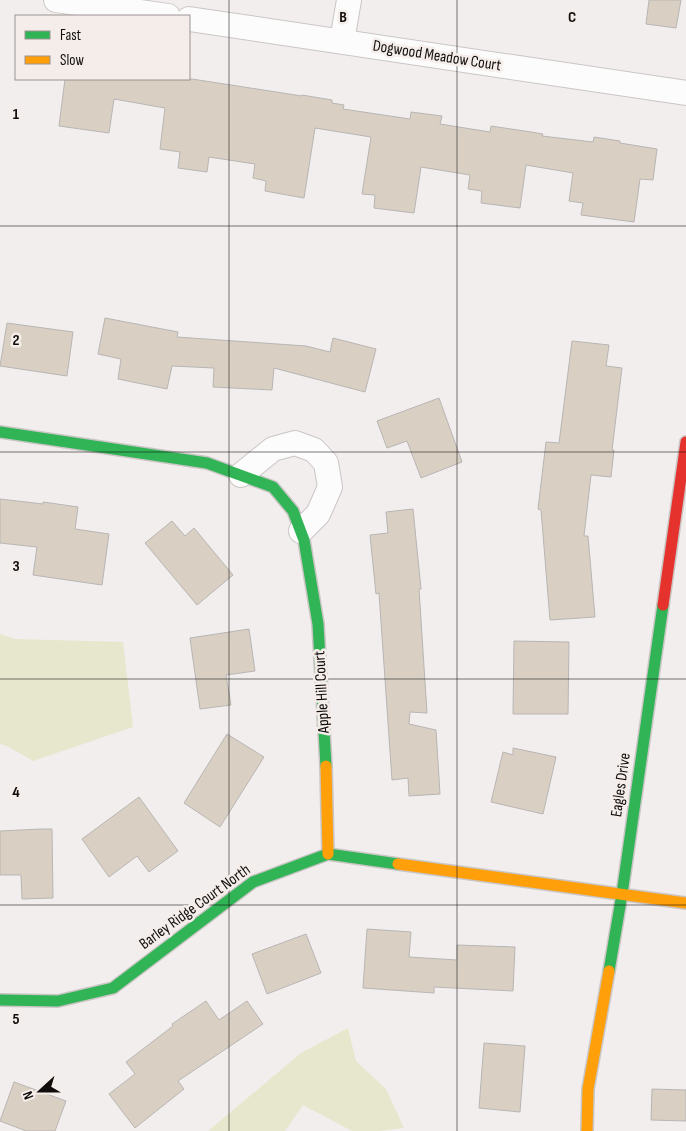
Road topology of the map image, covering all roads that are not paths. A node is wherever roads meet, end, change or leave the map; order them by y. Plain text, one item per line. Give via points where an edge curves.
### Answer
1 (56, 0) edge
2 (349, 0) edge
3 (161, 15) edge
4 (190, 19) edge
5 (342, 41) junction
6 (686, 93) edge
7 (0, 432) edge
8 (686, 442) edge
9 (241, 475) junction
10 (301, 532) junction
11 (679, 534) edge
12 (328, 854) junction
13 (622, 894) junction
14 (686, 903) edge
15 (0, 1000) edge
16 (587, 1131) edge

1 - 3 street
2 - 5 street
4 - 5 street, Dogwood Meadow Court
5 - 6 street, Dogwood Meadow Court
7 - 9 street, Apple Hill Court via 206,463
8 - 11 street, Eagles Drive
9 - 10 street, Apple Hill Court via 273,487 293,511
9 - 10 street via 273,448 295,444 314,450 326,463 330,487 318,514
10 - 12 street, Apple Hill Court via 318,624
11 - 13 street, Eagles Drive
12 - 13 street, Barley Ridge Court North
12 - 15 street, Barley Ridge Court North via 253,882 113,988 58,1001
13 - 14 street, Barley Ridge Court North
13 - 16 street, Eagles Drive via 588,1089

